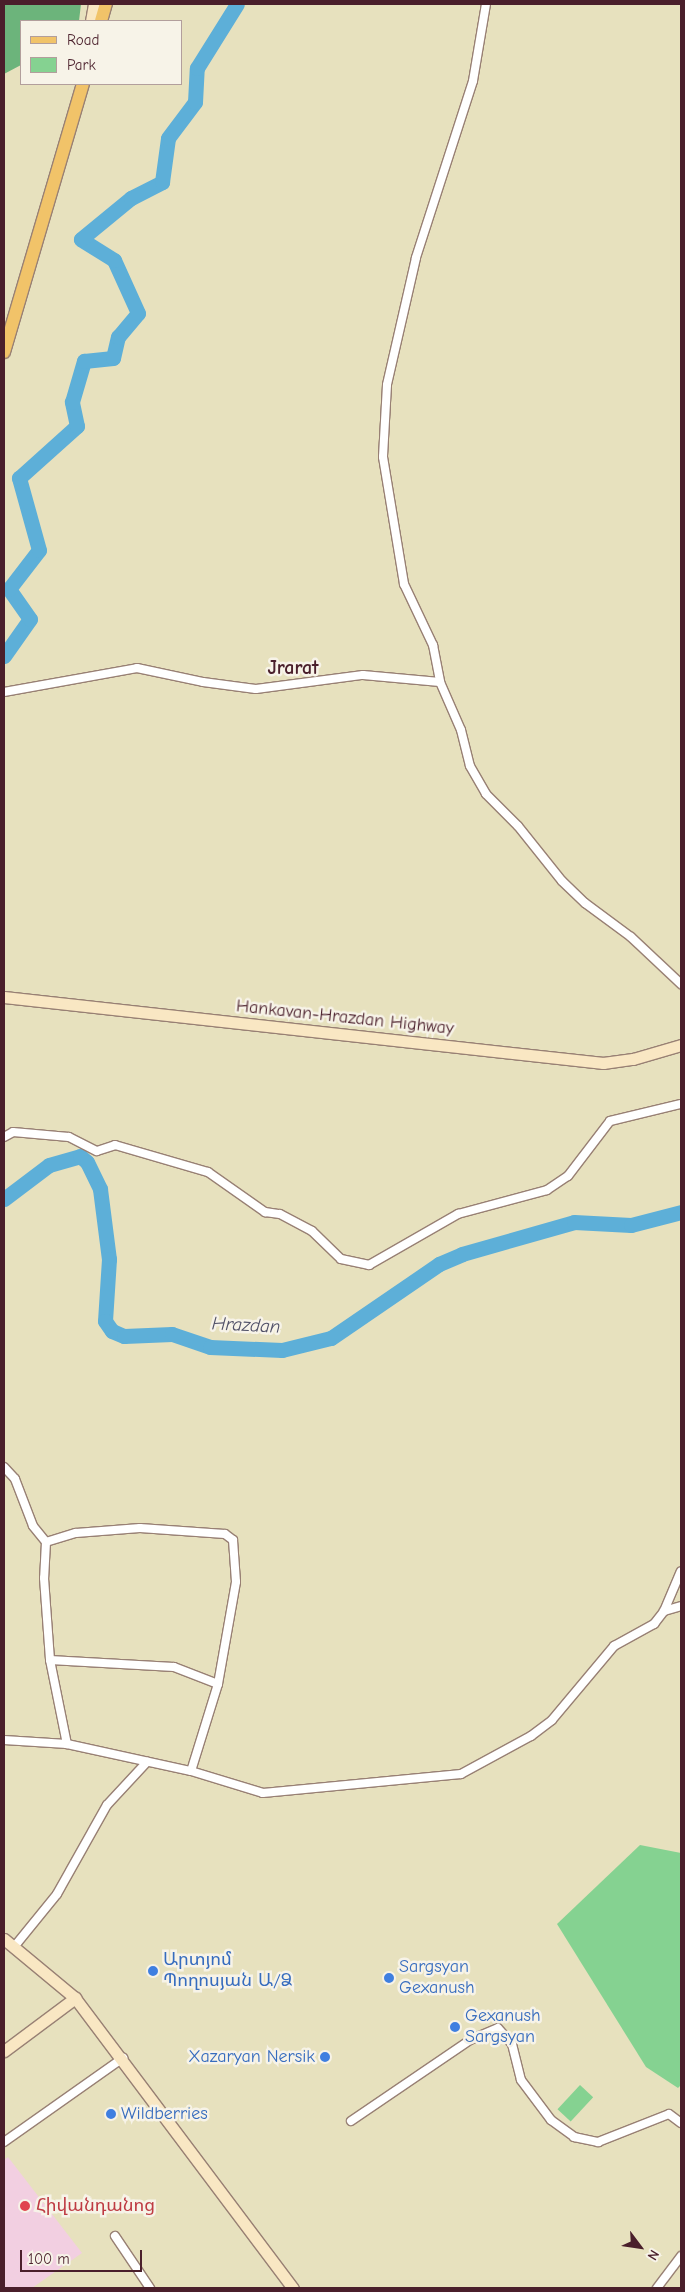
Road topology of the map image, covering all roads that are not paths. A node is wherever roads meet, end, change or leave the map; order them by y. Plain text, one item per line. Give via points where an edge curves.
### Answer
1 (94, 4) edge
2 (106, 4) edge
3 (486, 4) edge
4 (91, 20) edge
5 (101, 20) edge
6 (83, 85) edge
7 (4, 352) edge
8 (440, 682) junction
9 (4, 692) edge
10 (681, 984) edge
11 (4, 997) edge
12 (681, 1045) edge
13 (681, 1104) edge
14 (4, 1137) edge
15 (4, 1467) edge
16 (46, 1542) junction
17 (681, 1572) edge
18 (681, 1606) edge
19 (664, 1611) junction
20 (50, 1660) junction
21 (218, 1684) junction
22 (4, 1740) edge
23 (67, 1744) junction
24 (147, 1762) junction
25 (191, 1771) junction
26 (4, 1939) edge
27 (14, 1947) junction
28 (75, 1998) junction
29 (4, 2051) edge
30 (123, 2058) junction
31 (351, 2121) dead end
32 (681, 2123) edge
33 (4, 2142) edge
34 (115, 2236) dead end
35 (681, 2256) edge
36 (150, 2288) edge
37 (293, 2288) edge
38 (657, 2288) edge

1 - 4 main road
2 - 5 main road
3 - 8 street via 473,81 416,258 397,334 385,417 383,457 404,584 433,645
6 - 7 main road
8 - 9 street via 363,675 256,689 137,668
8 - 10 street via 461,730 470,766 486,794 518,826 579,898 631,937
11 - 12 main road, Hankavan-Hrazdan Highway via 603,1063 633,1059
13 - 14 street via 610,1121 568,1176 547,1190 458,1214 369,1265 341,1259 312,1231 280,1214 265,1212 208,1172 115,1145 97,1151 69,1138 13,1132
15 - 16 street via 14,1479 33,1526
16 - 20 street via 44,1578
16 - 21 street via 76,1533 140,1528 225,1534 233,1540 236,1582
17 - 19 street
18 - 19 street
19 - 25 street via 654,1624 614,1646 552,1720 531,1736 461,1774 263,1793
20 - 21 street via 174,1667
20 - 23 street
21 - 25 street
22 - 23 street
23 - 24 street
24 - 25 street
24 - 27 street via 107,1805 57,1894
26 - 27 main road
27 - 28 main road
28 - 29 main road
28 - 30 main road
30 - 33 street
30 - 37 main road
31 - 32 street via 470,2040 498,2028 512,2044 521,2080 551,2120 574,2137 598,2142 669,2114
34 - 36 street
35 - 38 street

